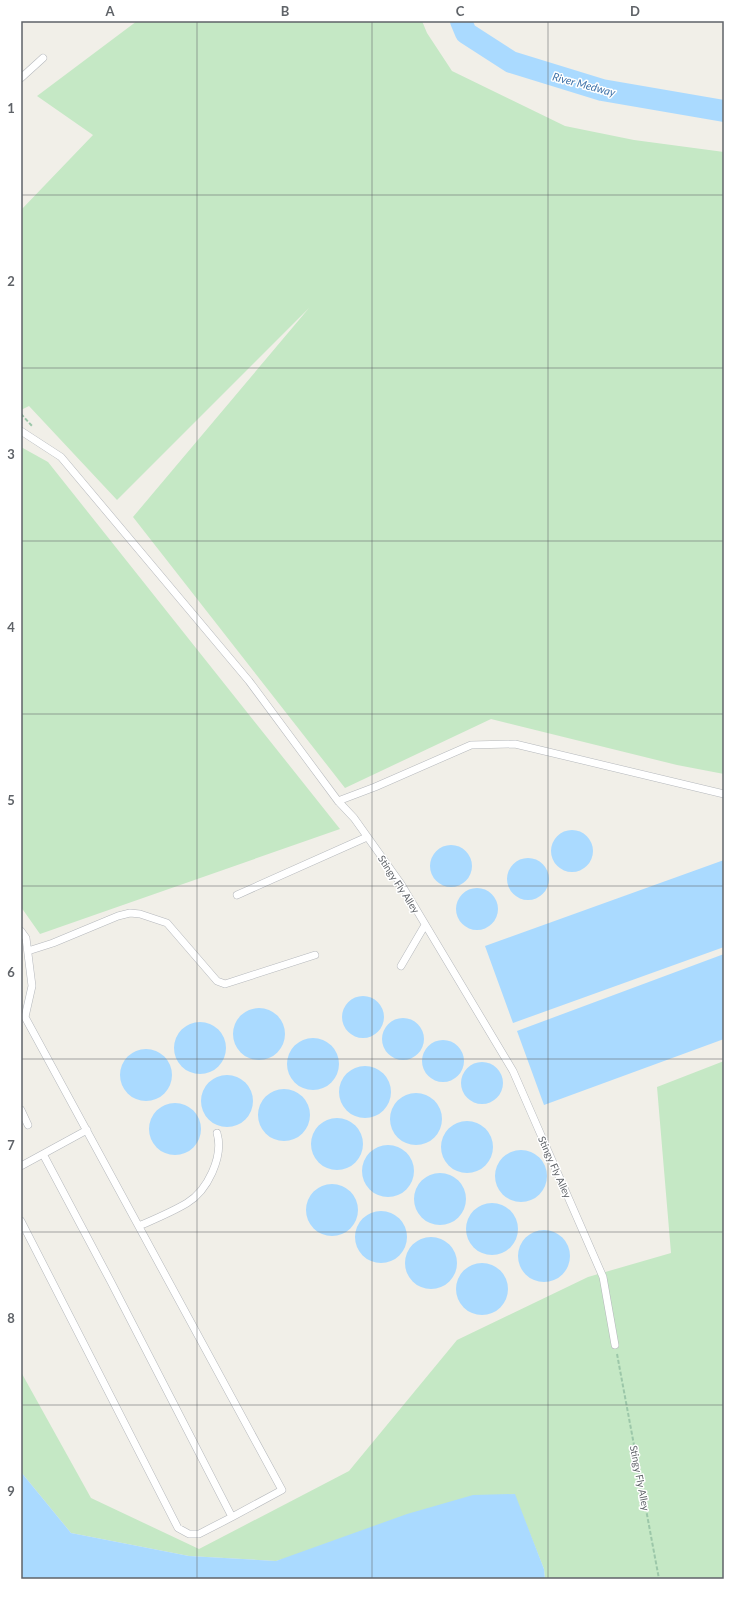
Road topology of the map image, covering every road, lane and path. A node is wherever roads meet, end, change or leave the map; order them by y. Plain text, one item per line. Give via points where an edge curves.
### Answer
1 (42, 58) dead end
2 (21, 78) edge
3 (21, 431) edge
4 (724, 794) edge
5 (338, 801) junction
6 (367, 837) junction
7 (237, 895) dead end
8 (425, 925) junction
9 (21, 931) edge
10 (28, 951) junction
11 (314, 955) dead end
12 (401, 966) dead end
13 (23, 1018) edge
14 (21, 1110) edge
15 (28, 1125) dead end
16 (87, 1130) junction
17 (217, 1133) dead end
18 (43, 1154) junction
19 (21, 1166) edge
20 (21, 1221) edge
21 (139, 1226) junction
22 (615, 1345) joint
23 (232, 1517) junction
24 (659, 1579) edge

1 - 2 lane
3 - 5 lane, Stingy Fly Alley via 61,457 249,681
4 - 5 lane via 515,744 471,745
5 - 6 lane, Stingy Fly Alley
6 - 7 lane
6 - 8 lane, Stingy Fly Alley via 401,884
8 - 12 lane
8 - 22 lane, Stingy Fly Alley via 513,1071 603,1277
9 - 10 lane via 26,938
10 - 11 lane via 130,913 167,923 217,981 226,984
10 - 13 lane via 32,986
13 - 16 lane
14 - 15 lane
16 - 18 lane
16 - 21 lane
17 - 21 lane via 215,1164 206,1184 196,1196 187,1203
18 - 19 lane
18 - 23 lane
20 - 23 lane via 178,1528 189,1534 199,1534
21 - 23 lane via 282,1490
22 - 24 path, Stingy Fly Alley

